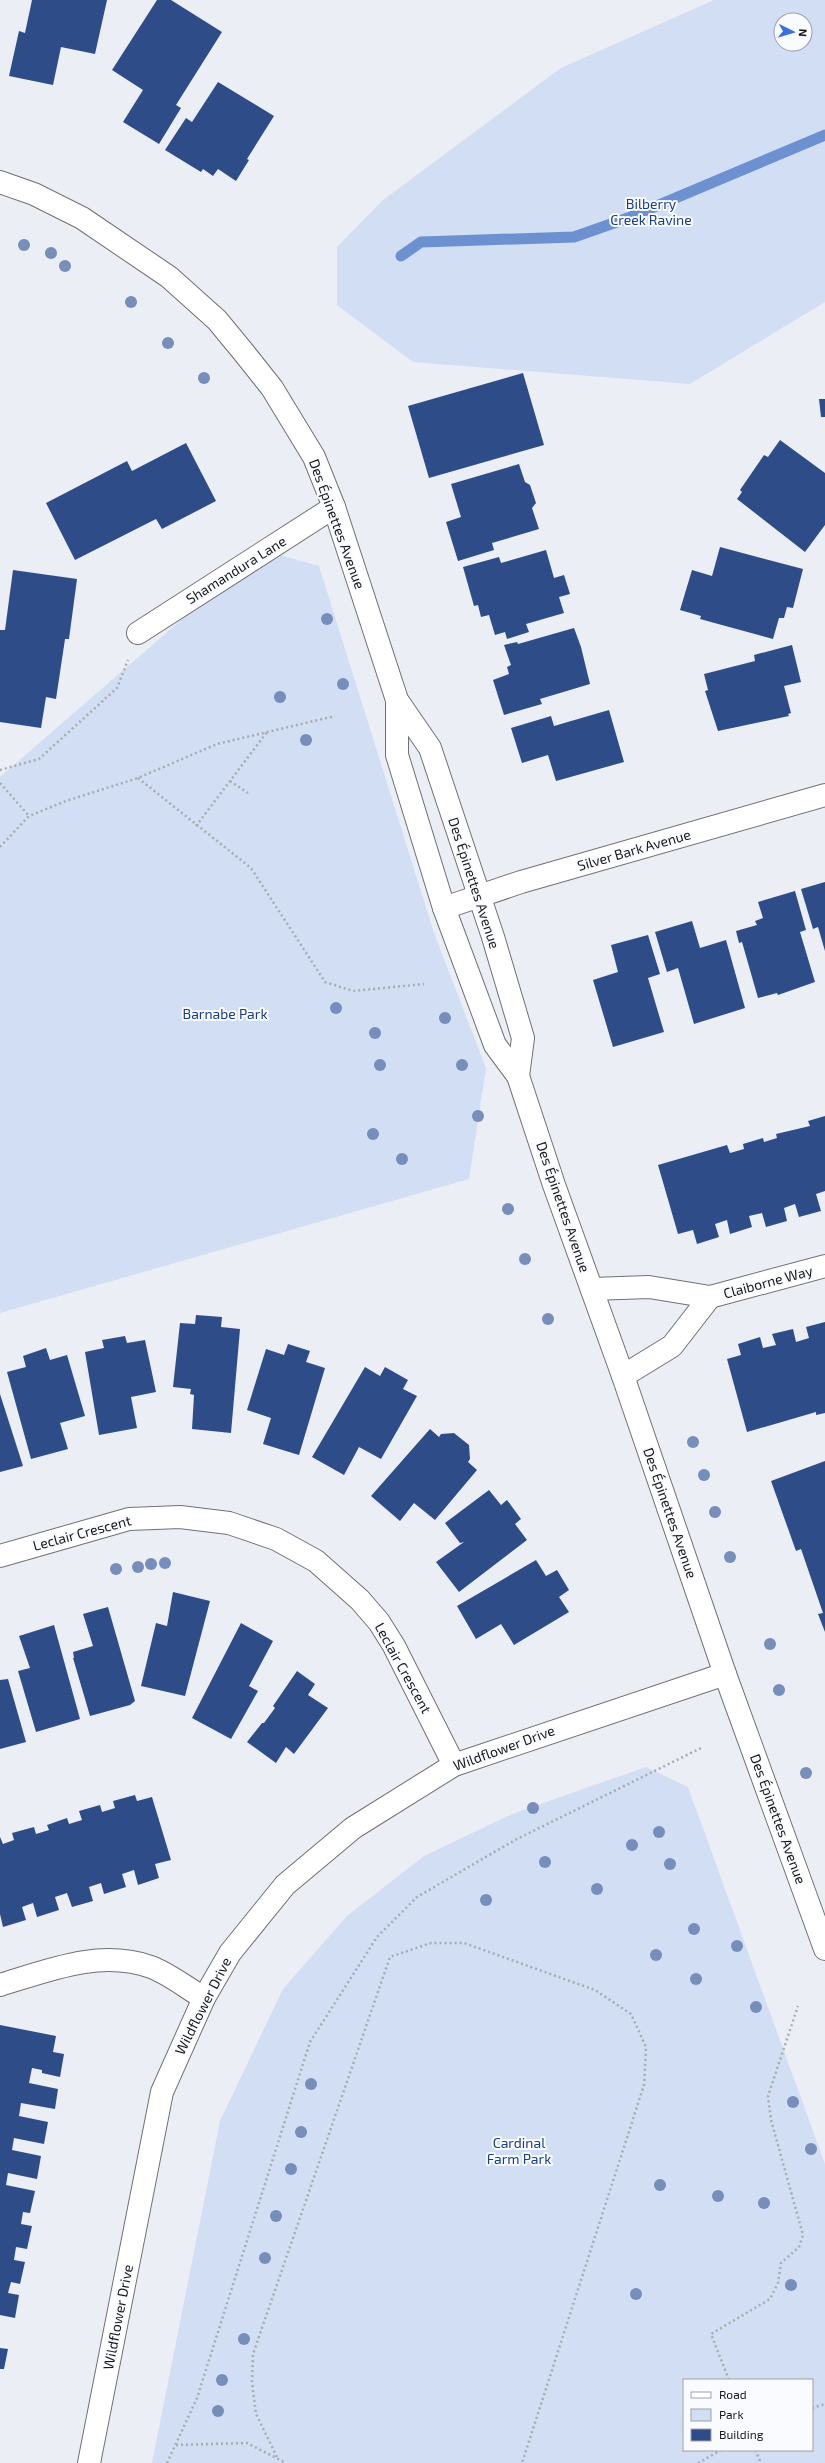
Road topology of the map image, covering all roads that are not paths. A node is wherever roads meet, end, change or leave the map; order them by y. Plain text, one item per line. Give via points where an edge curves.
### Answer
1 (0, 182) edge
2 (334, 507) junction
3 (138, 633) road end
4 (397, 700) junction
5 (825, 795) edge
6 (479, 896) junction
7 (444, 908) junction
8 (518, 1076) junction
9 (825, 1266) edge
10 (592, 1289) junction
11 (710, 1297) junction
12 (623, 1376) junction
13 (0, 1556) edge
14 (725, 1674) junction
15 (454, 1765) junction
16 (825, 1950) edge
17 (0, 1985) edge
18 (204, 1998) junction
19 (89, 2463) edge

1 - 2 street, Des Épinettes Avenue via 34,194 82,218 128,247 169,277 217,320 272,388 314,457
2 - 3 street, Shamandura Lane
2 - 4 street, Des Épinettes Avenue
4 - 6 street, Des Épinettes Avenue via 430,748
4 - 7 street, Des Épinettes Avenue via 398,755
5 - 6 street, Silver Bark Avenue
6 - 7 street, Silver Bark Avenue
6 - 8 street, Des Épinettes Avenue via 522,1038
7 - 8 street, Des Épinettes Avenue via 495,1045
8 - 10 street, Des Épinettes Avenue
9 - 11 street, Claiborne Way
10 - 11 street, Claiborne Way via 649,1287
10 - 12 street, Des Épinettes Avenue
11 - 12 street, Claiborne Way via 672,1346
12 - 14 street, Des Épinettes Avenue
13 - 15 street, Leclair Crescent via 129,1519 180,1517 229,1523 276,1539 316,1561 360,1600 379,1622
14 - 15 street, Wildflower Drive
14 - 16 street, Des Épinettes Avenue
15 - 18 street, Wildflower Drive via 353,1828 285,1884 230,1953
17 - 18 street via 87,1961 116,1961 152,1967
18 - 19 street, Wildflower Drive via 162,2092

